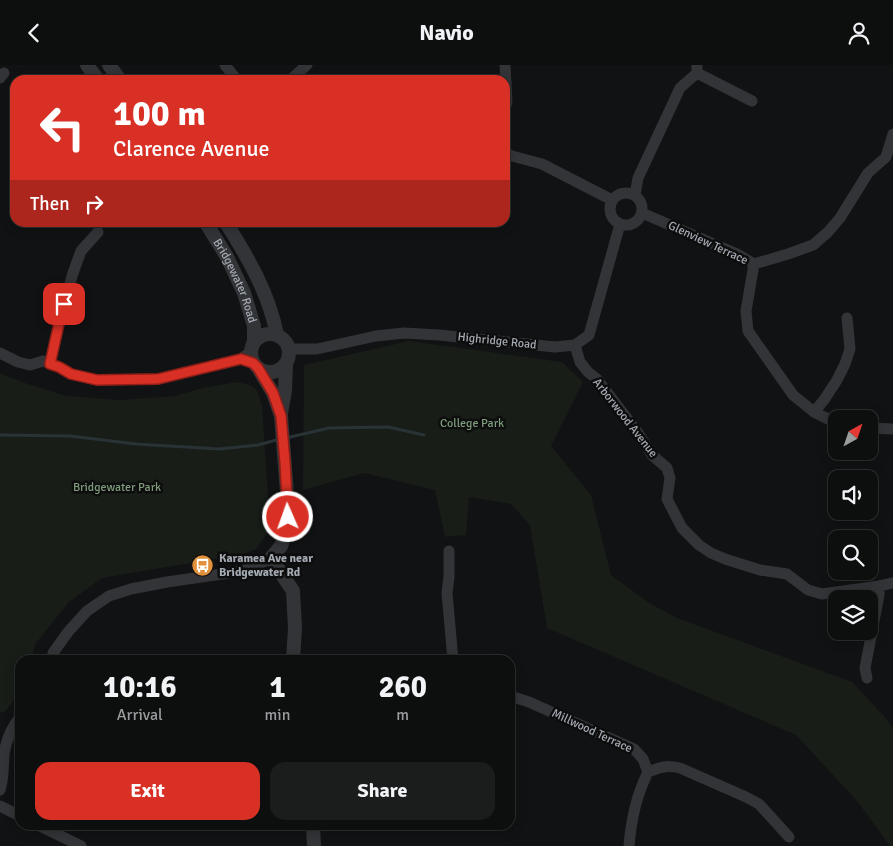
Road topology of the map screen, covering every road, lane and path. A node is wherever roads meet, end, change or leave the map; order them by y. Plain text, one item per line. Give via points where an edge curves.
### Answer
1 (108, 65) edge
2 (225, 65) edge
3 (307, 65) edge
4 (697, 69) edge
5 (116, 75) edge
6 (233, 75) edge
7 (296, 75) edge
8 (752, 101) dead end
9 (893, 134) edge
10 (510, 154) edge
11 (890, 160) edge
12 (635, 195) junction
13 (612, 200) junction
14 (642, 213) junction
15 (620, 224) junction
16 (208, 227) edge
17 (228, 227) edge
18 (98, 232) dead end
19 (754, 264) junction
20 (846, 318) dead end
21 (277, 335) junction
22 (575, 345) junction
23 (289, 349) junction
24 (0, 353) edge
25 (251, 357) junction
26 (50, 364) junction
27 (286, 364) junction
28 (814, 413) junction
29 (281, 416) junction
30 (828, 419) edge
31 (878, 428) edge
32 (893, 429) edge
33 (448, 551) dead end
34 (271, 558) junction
35 (893, 583) edge
36 (879, 586) junction
37 (53, 655) edge
38 (293, 655) edge
39 (453, 655) edge
40 (867, 679) dead end
41 (515, 698) edge
42 (15, 723) edge
43 (4, 736) edge
44 (648, 772) junction
45 (0, 790) edge
46 (0, 806) edge
47 (15, 814) edge
48 (48, 830) edge
49 (313, 830) edge
50 (789, 837) dead end
51 (81, 846) edge
52 (314, 846) edge
53 (629, 846) edge

1 - 5 street
2 - 6 street
3 - 7 street
4 - 8 street
4 - 12 street via 680,88 638,178
9 - 11 street, Glenview Terrace
10 - 13 street via 542,164
11 - 19 street, Glenview Terrace via 868,173 840,218 813,245
12 - 13 street via 622,192
12 - 14 street via 642,203
13 - 15 street via 610,214
14 - 15 street via 633,223
14 - 19 street, Glenview Terrace via 737,253
15 - 22 street via 589,335
16 - 25 street, Bridgewater Road via 244,293 254,326
17 - 21 street, Bridgewater Road via 263,289
18 - 26 street via 81,251
19 - 28 street via 746,311 748,331 793,395
20 - 28 street via 850,349 837,380
21 - 23 street via 283,338
21 - 25 street via 271,333 258,337
22 - 23 street, Highridge Road via 554,347 404,333 317,349
22 - 36 street, Arborwood Avenue via 580,362 597,379 652,455 667,468 670,478 667,499 682,529 699,545 725,559 787,574 808,590 822,594
23 - 27 street
24 - 26 street via 30,365 43,361
25 - 26 street via 158,379 97,380 71,374
25 - 27 street via 263,371 270,373
25 - 29 street, Bridgewater Road via 273,393
27 - 29 street, Bridgewater Road
28 - 30 street
29 - 34 street, Bridgewater Road via 288,527 281,546
31 - 32 street
33 - 39 street via 447,593
34 - 37 street via 252,568 131,589 109,596 87,611
34 - 38 street via 293,591
35 - 36 street, Arborwood Avenue
36 - 40 street via 865,668
41 - 44 street, Millwood Terrace via 634,749
42 - 43 street
43 - 45 street
44 - 50 street via 671,765 746,797 759,804
44 - 53 street via 633,813
46 - 47 street
48 - 51 street
49 - 52 street

